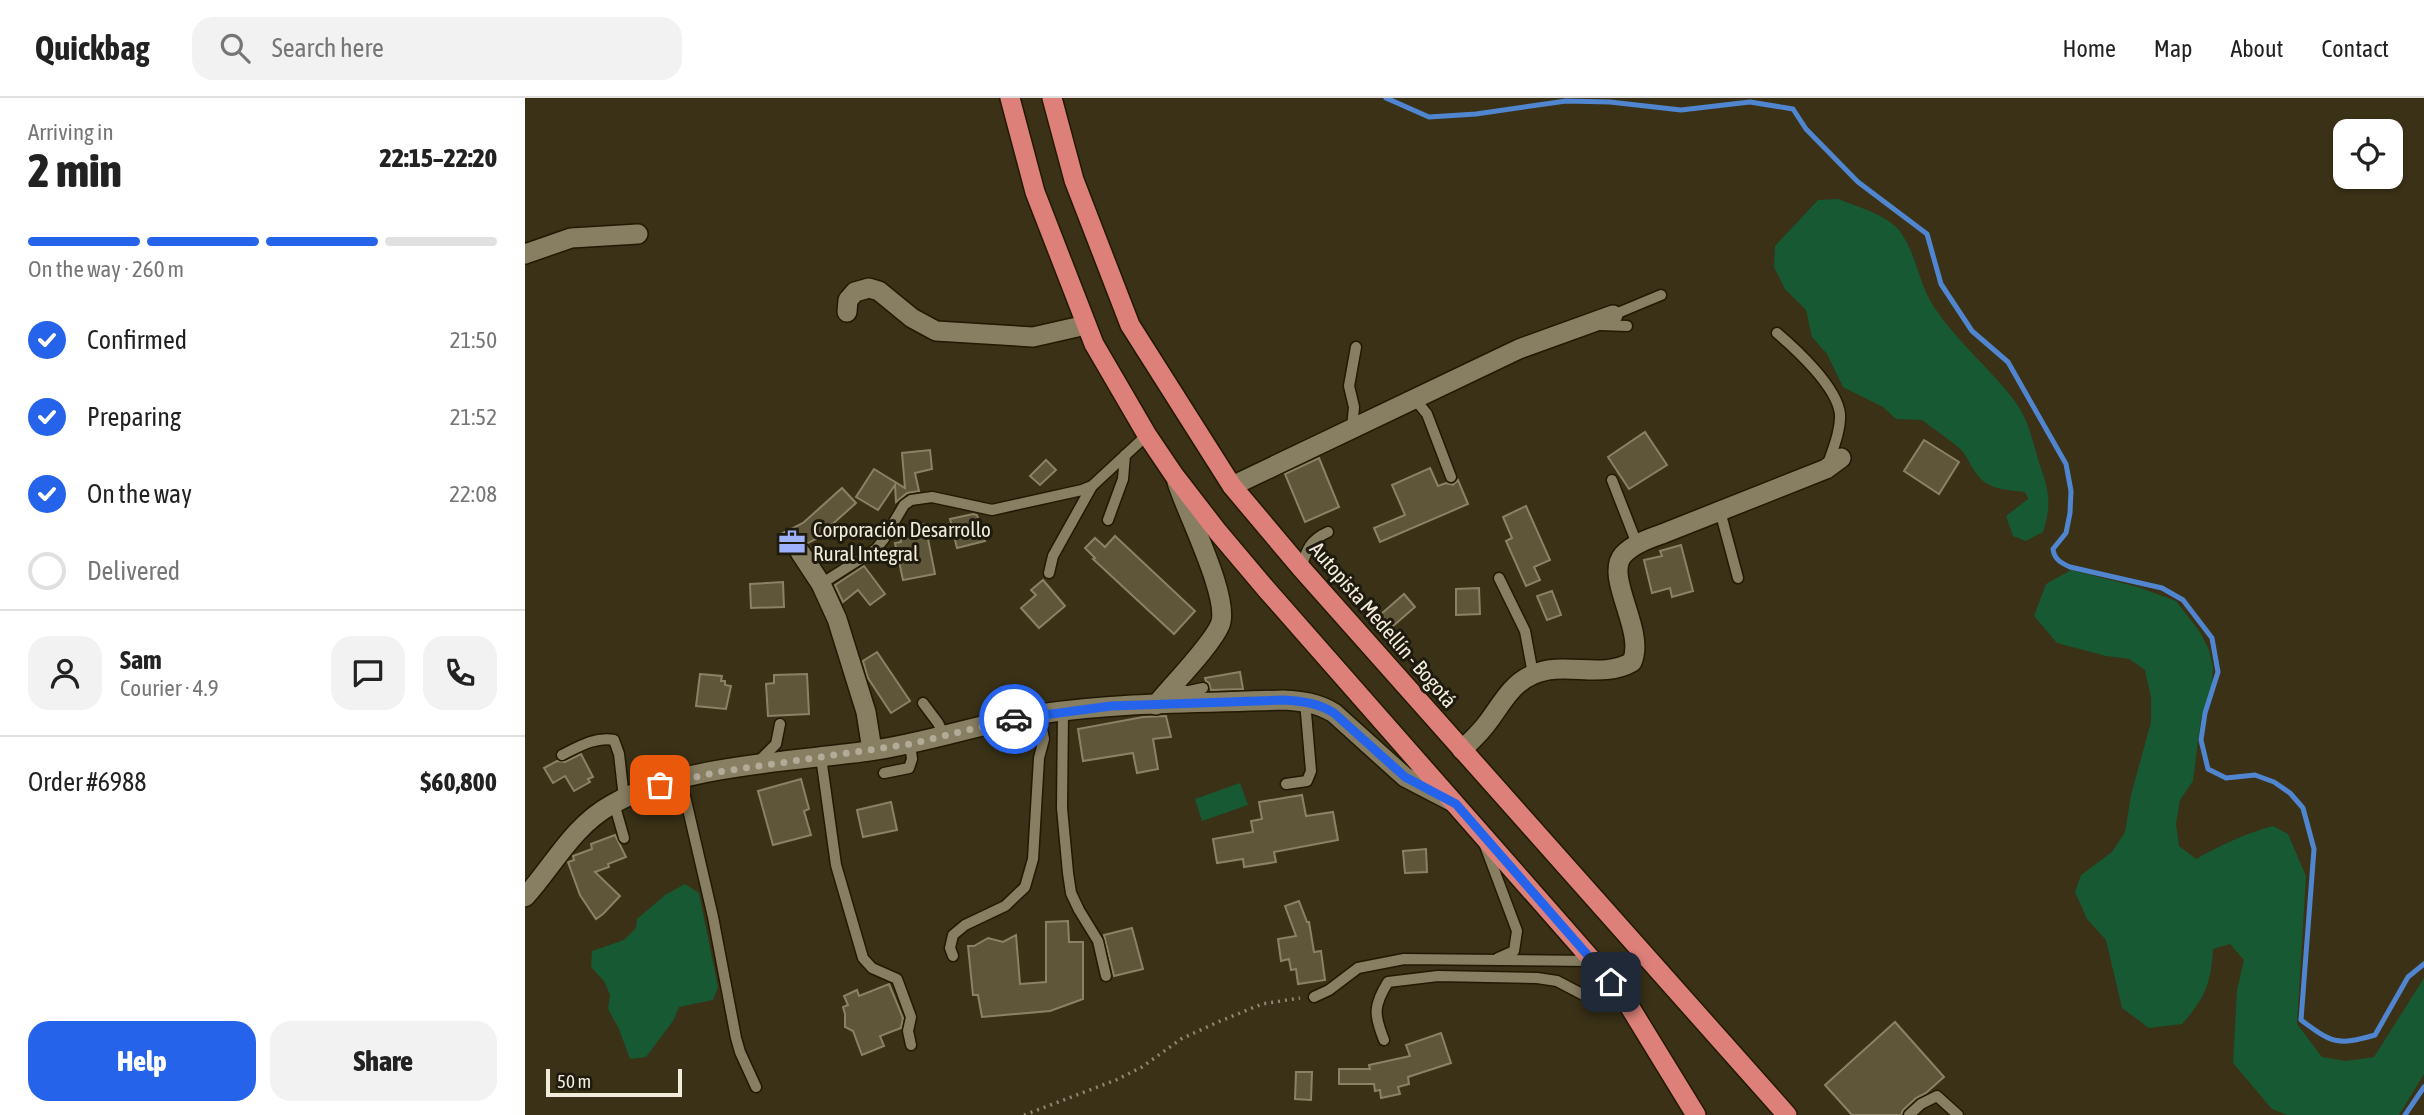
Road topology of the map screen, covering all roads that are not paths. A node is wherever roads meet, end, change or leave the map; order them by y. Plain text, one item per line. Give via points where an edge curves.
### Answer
1 (1010, 98) edge
2 (1052, 98) edge
3 (638, 234) dead end
4 (525, 254) edge
5 (1661, 295) dead end
6 (847, 312) dead end
7 (1612, 321) joint
8 (1086, 325) junction
9 (1777, 333) dead end
10 (1356, 347) dead end
11 (1414, 398) junction
12 (1352, 428) junction
13 (1147, 435) junction
14 (1125, 454) junction
15 (1833, 464) joint
16 (1174, 475) junction
17 (1451, 478) dead end
18 (1612, 480) dead end
19 (1092, 486) junction
20 (1232, 486) junction
21 (1720, 511) junction
22 (1108, 520) dead end
23 (1328, 532) dead end
24 (1637, 544) junction
25 (800, 552) dead end
26 (1301, 568) junction
27 (1049, 573) dead end
28 (1499, 578) dead end
29 (1738, 578) dead end
30 (821, 584) junction
31 (1533, 674) junction
32 (1203, 688) dead end
33 (1162, 698) junction
34 (1305, 701) junction
35 (923, 703) dead end
36 (1063, 711) junction
37 (1039, 715) junction
38 (780, 724) dead end
39 (944, 735) junction
40 (910, 744) junction
41 (872, 750) junction
42 (1462, 750) junction
43 (562, 755) dead end
44 (821, 757) junction
45 (754, 766) junction
46 (884, 772) dead end
47 (681, 779) junction
48 (1286, 784) dead end
49 (619, 801) junction
50 (1456, 804) junction
51 (1481, 833) junction
52 (624, 838) dead end
53 (525, 897) edge
54 (953, 956) dead end
55 (1496, 959) junction
56 (1593, 961) junction
57 (1106, 976) dead end
58 (1314, 997) road end
59 (1628, 1004) junction
60 (1384, 1040) dead end
61 (911, 1045) dead end
62 (756, 1087) dead end
63 (1695, 1114) edge
64 (1787, 1115) edge
65 (1909, 1115) edge
66 (1958, 1115) edge

1 - 8 highway via 1035,192
2 - 20 highway, Autopista Medellín - Bogotá via 1074,180 1130,325
3 - 4 street via 571,238
5 - 7 lane
6 - 8 street via 848,300 855,292 869,288 936,331 1033,337
7 - 11 street via 1519,349
8 - 13 highway
9 - 15 lane via 1819,375 1838,405
10 - 12 lane via 1349,386
11 - 12 street
11 - 17 lane via 1427,414
12 - 20 street
13 - 14 lane
13 - 16 highway
14 - 19 lane
14 - 22 lane via 1123,479
15 - 21 street
16 - 33 street via 1223,615 1212,638
16 - 50 highway via 1267,590
18 - 24 lane
19 - 27 lane via 1053,556
19 - 30 lane via 992,510 932,498 911,500 876,548
20 - 26 highway, Autopista Medellín - Bogotá
21 - 24 street
21 - 29 lane
23 - 26 lane via 1308,546
24 - 31 street via 1620,558 1618,568 1636,637 1632,662 1616,669
25 - 30 street
26 - 42 highway, Autopista Medellín - Bogotá
28 - 31 lane via 1525,631
30 - 41 street via 866,712
31 - 42 street via 1513,689
32 - 33 lane
33 - 34 street
33 - 36 street
34 - 48 lane via 1311,771 1307,781
34 - 50 street via 1334,713 1405,777
35 - 39 lane
36 - 37 street
36 - 57 lane via 1062,808 1071,892 1098,941
37 - 39 street
37 - 54 lane via 1044,739 1033,859 1025,887 1005,906 953,934
38 - 45 lane via 776,744
39 - 40 street
40 - 41 street
40 - 46 lane via 909,768
41 - 44 street
42 - 64 highway, Autopista Medellín - Bogotá
43 - 49 lane via 594,741 614,740 619,754
44 - 45 street
44 - 61 lane via 837,865 863,958 872,968 897,979 911,1017
45 - 47 street
47 - 49 street
47 - 62 lane via 736,1038
49 - 52 lane
49 - 53 street via 573,836
50 - 51 highway
51 - 55 lane via 1517,931 1514,951
51 - 56 highway
55 - 56 lane
55 - 58 lane via 1423,957 1380,962 1358,968
56 - 59 highway
59 - 60 lane via 1597,1002 1557,981 1538,978 1401,979 1388,982 1376,1007
59 - 63 highway
65 - 66 lane via 1937,1096

